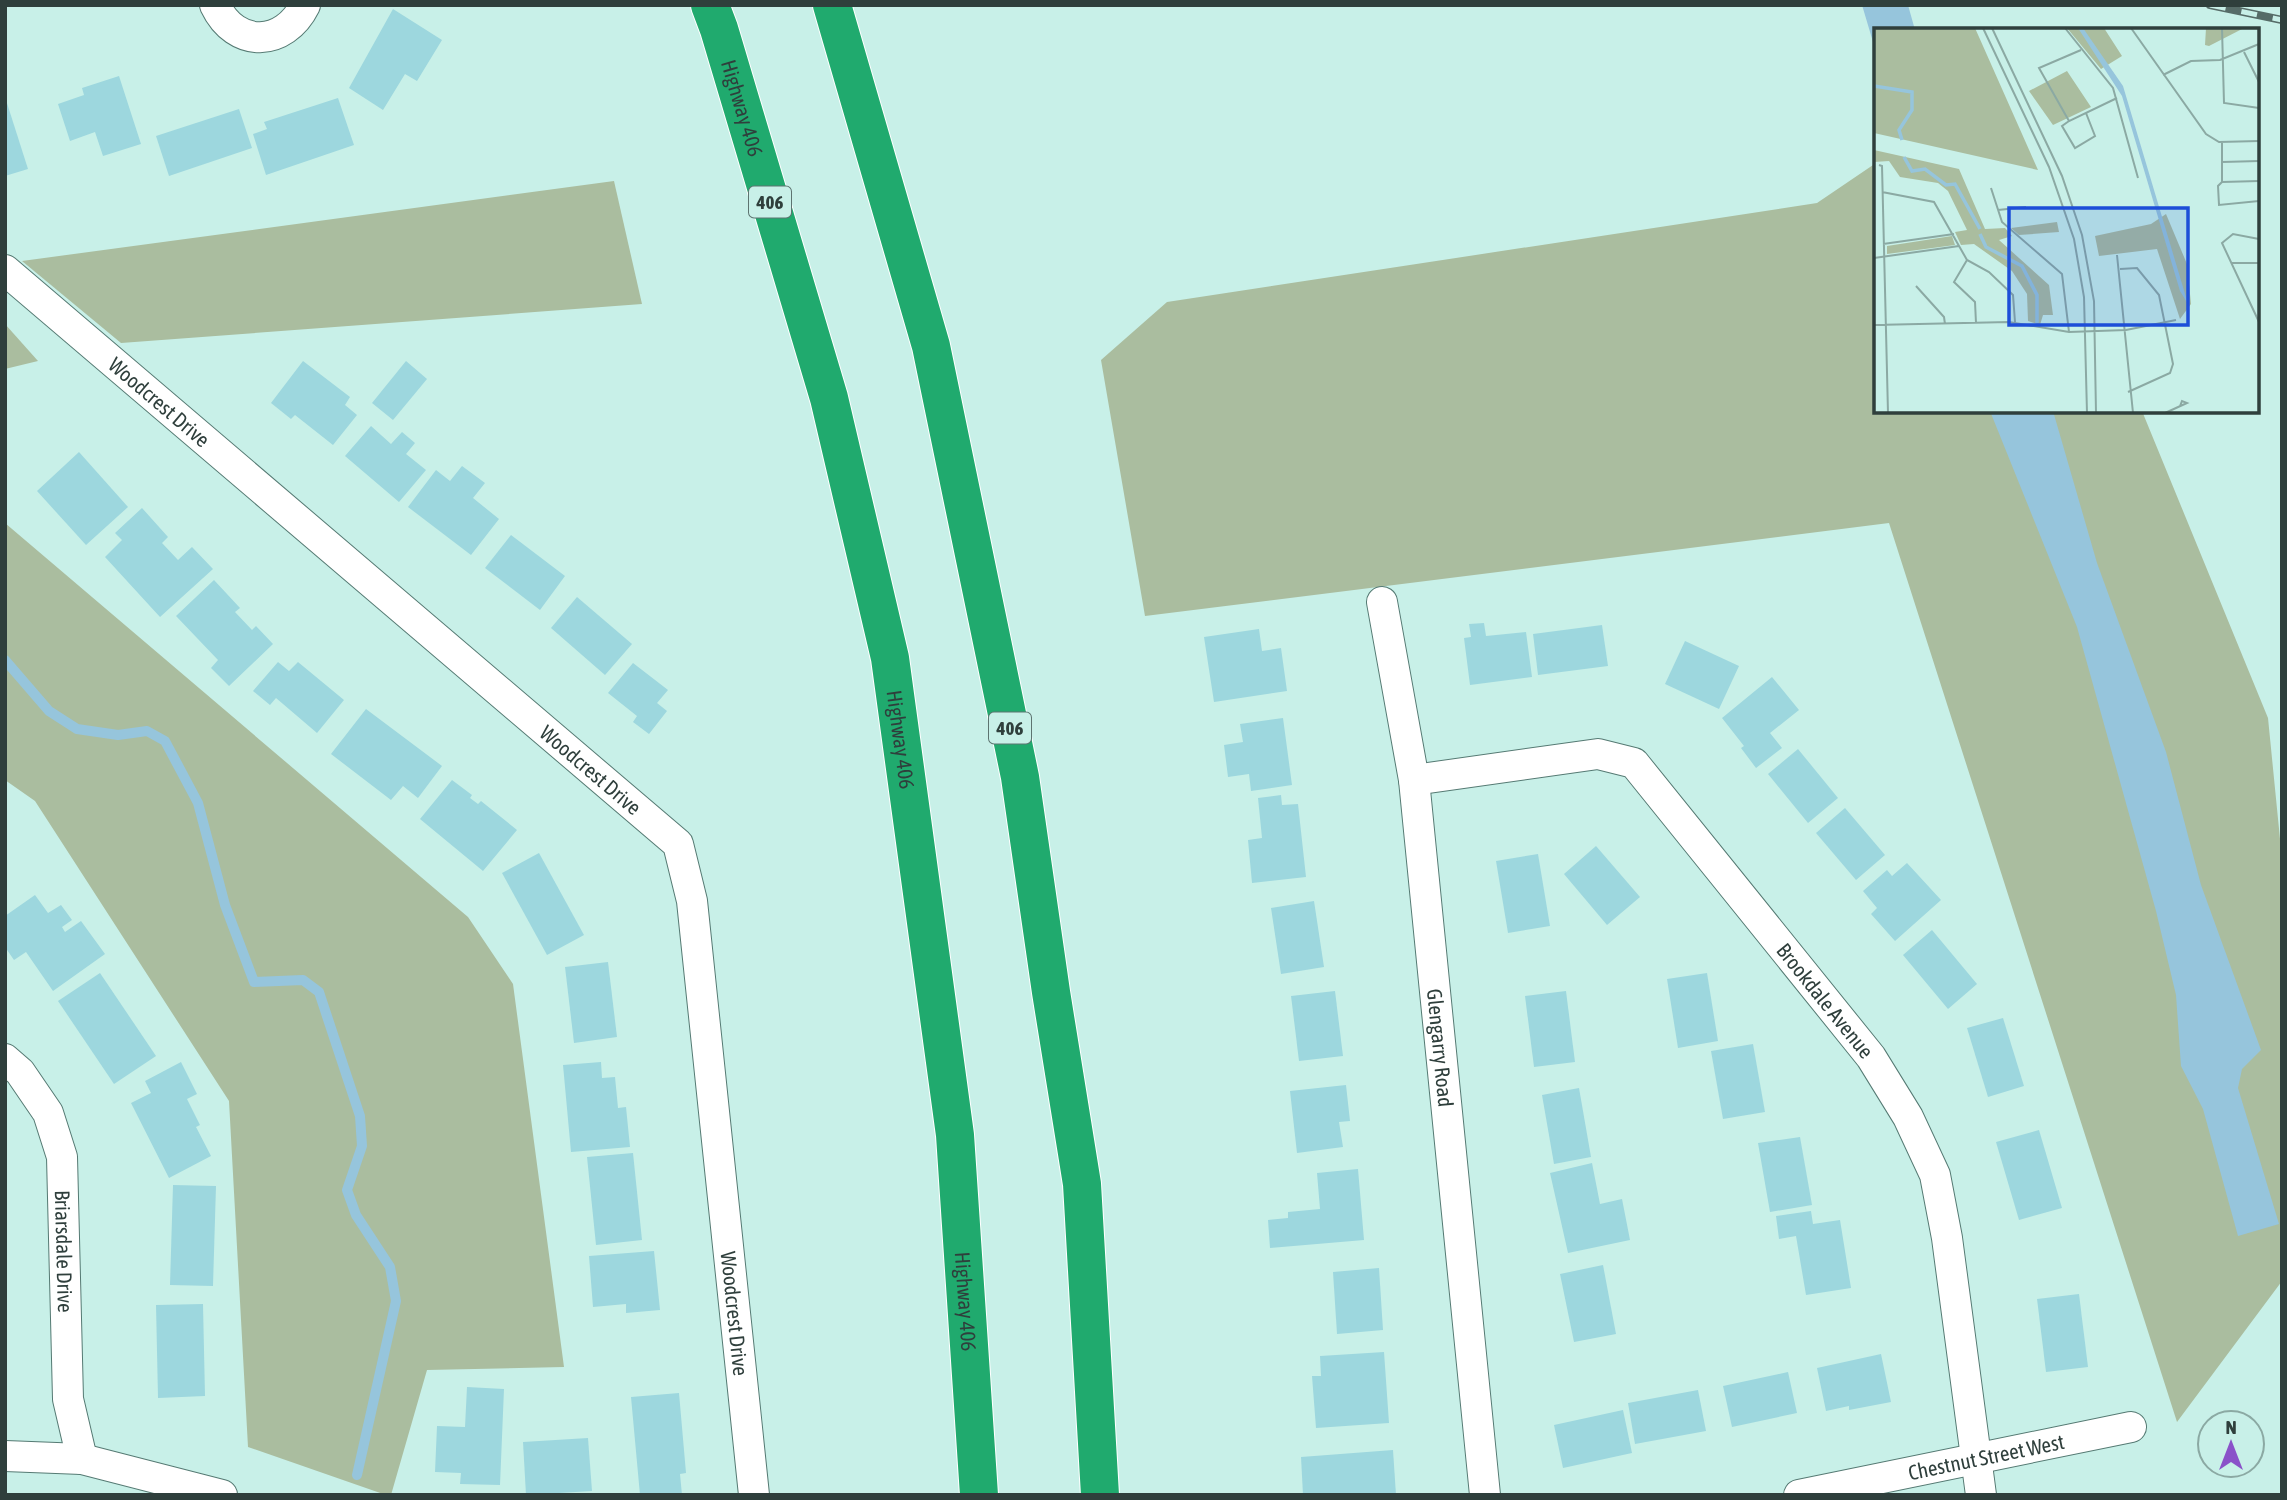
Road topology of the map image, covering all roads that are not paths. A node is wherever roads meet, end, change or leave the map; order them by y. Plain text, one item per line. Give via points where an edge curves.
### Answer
1 (215, 5) edge
2 (305, 5) edge
3 (710, 5) edge
4 (832, 5) edge
5 (5, 270) edge
6 (1382, 602) dead end
7 (1414, 780) junction
8 (5, 1059) edge
9 (2131, 1427) dead end
10 (5, 1456) edge
11 (1978, 1458) junction
12 (82, 1459) junction
13 (1100, 1481) edge
14 (979, 1491) edge
15 (222, 1495) edge
16 (754, 1495) edge
17 (1485, 1495) edge
18 (1800, 1495) edge
19 (1981, 1495) edge

1 - 2 street via 231,28 259,37 287,29
3 - 14 highway, Highway 406 / 406 via 829,398 890,658 955,1135
4 - 13 highway, 406 via 931,346 1020,777 1082,1184
5 - 16 street, Woodcrest Drive via 678,844 692,901
6 - 7 street, Glengarry Road
7 - 11 street, Brookdale Avenue via 1598,754 1634,763 1871,1057 1908,1117 1935,1175
7 - 17 street, Glengarry Road
8 - 12 street, Briarsdale Drive via 48,1112 62,1157 68,1399
9 - 11 street, Chestnut Street West
10 - 12 street
11 - 18 street, Chestnut Street West
11 - 19 street, Brookdale Avenue
12 - 15 street

